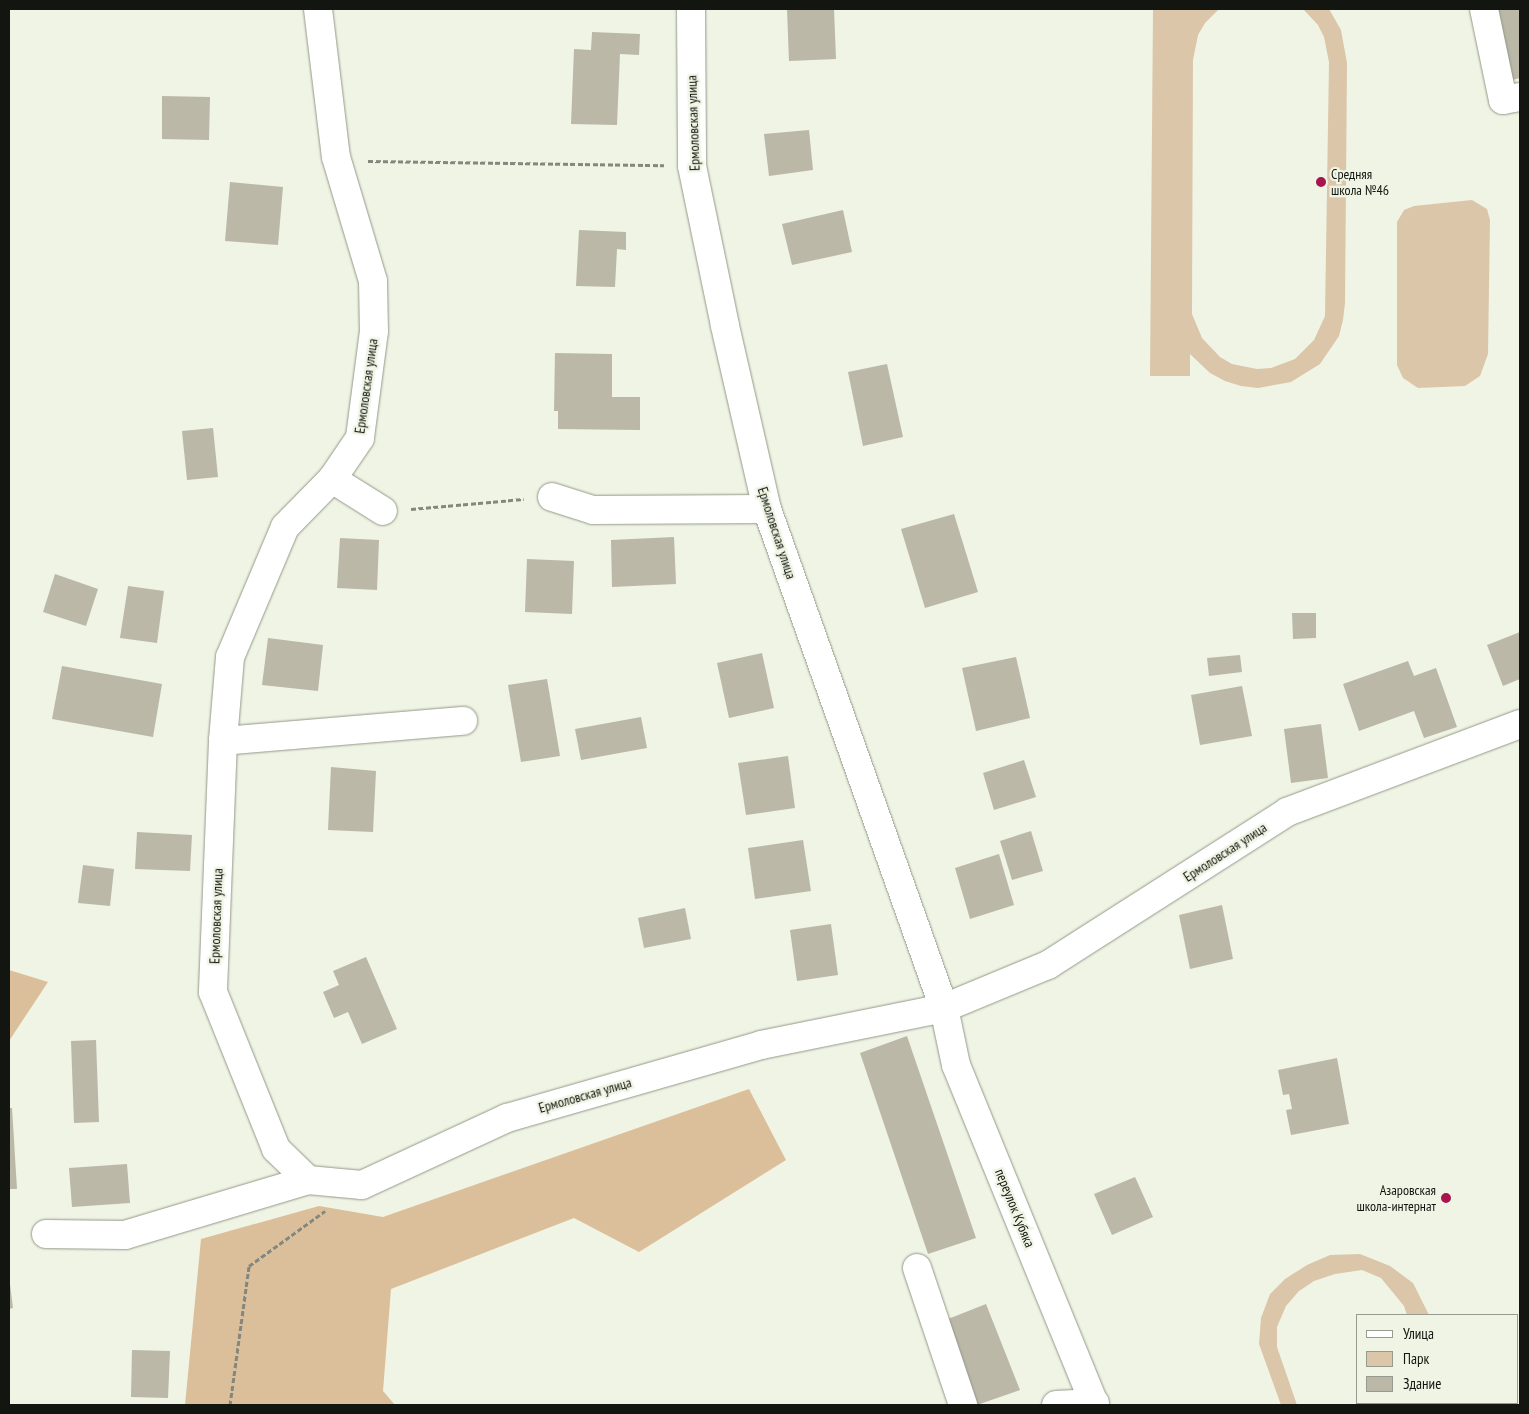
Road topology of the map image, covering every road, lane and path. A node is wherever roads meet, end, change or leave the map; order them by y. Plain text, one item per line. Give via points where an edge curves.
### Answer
1 (318, 9) edge
2 (691, 9) edge
3 (1484, 9) edge
4 (1520, 97) edge
5 (336, 157) junction
6 (692, 166) junction
7 (332, 479) junction
8 (552, 497) joint
9 (767, 509) junction
10 (383, 511) joint
11 (463, 721) dead end
12 (1520, 724) edge
13 (223, 741) junction
14 (944, 1008) junction
15 (308, 1180) junction
16 (362, 1185) junction
17 (46, 1234) dead end
18 (917, 1268) dead end
19 (1095, 1404) edge
20 (230, 1405) edge
21 (963, 1405) edge
22 (1056, 1405) edge

1 - 5 street, Ермоловская улица
2 - 6 street, Ермоловская улица
3 - 4 street via 1503,100
5 - 6 path via 373,161
5 - 7 street, Ермоловская улица via 372,281 374,331 360,438
6 - 9 street, Ермоловская улица
7 - 10 street
7 - 13 street, Ермоловская улица via 285,527 230,657
8 - 9 street via 593,510
8 - 10 path
9 - 14 street, Ермоловская улица
11 - 13 street
12 - 14 street, Ермоловская улица via 1287,812 1048,966
13 - 15 street, Ермоловская улица via 213,992 276,1150
14 - 16 street, Ермоловская улица via 761,1044 506,1118
14 - 19 street, переулок Кубяка via 956,1065
15 - 16 street
15 - 17 street via 125,1235
16 - 20 path via 249,1266
18 - 21 street
19 - 22 street

